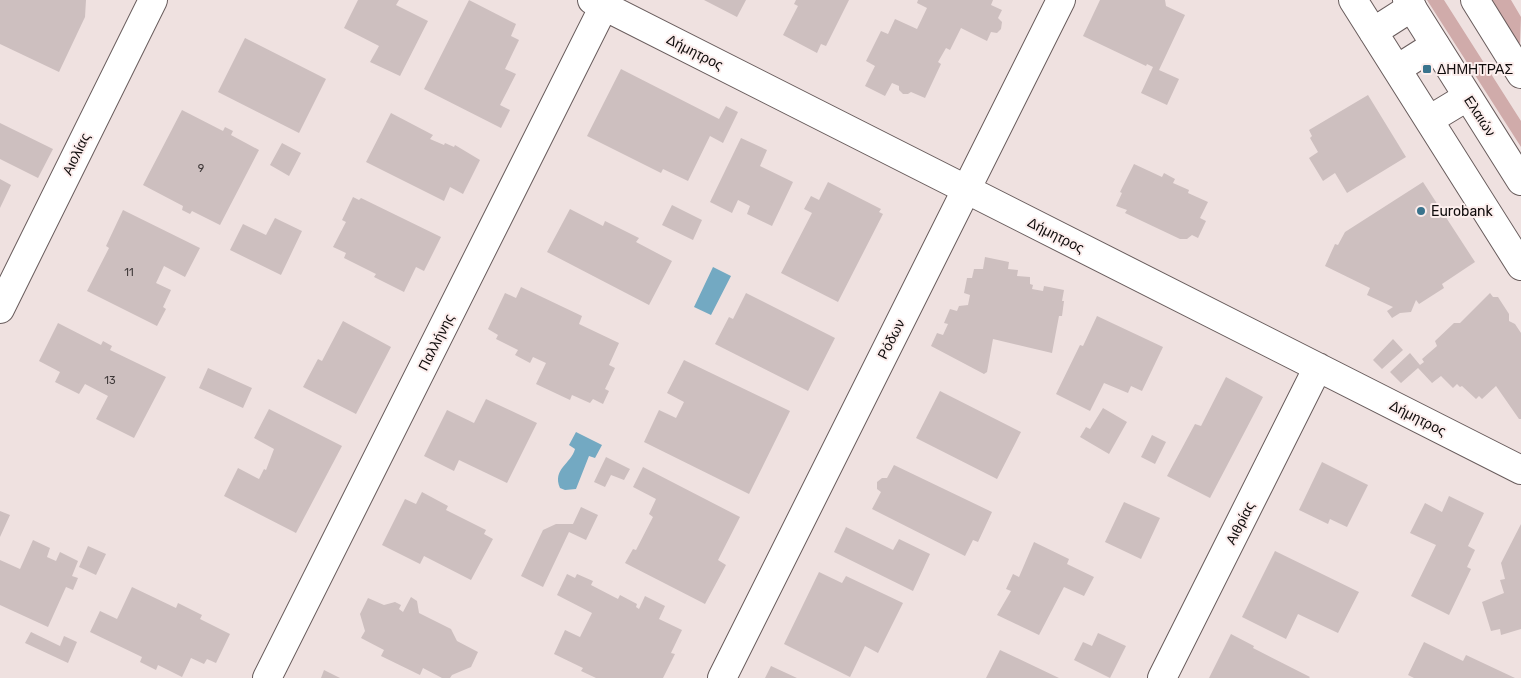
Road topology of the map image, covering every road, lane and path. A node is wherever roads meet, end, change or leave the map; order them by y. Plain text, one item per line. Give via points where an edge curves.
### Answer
1 (153, 0) edge
2 (1061, 0) edge
3 (1353, 0) edge
4 (1474, 0) edge
5 (598, 3) edge
6 (1409, 4) edge
7 (1373, 32) junction
8 (1436, 45) junction
9 (1397, 69) junction
10 (1521, 74) edge
11 (1467, 97) junction
12 (1429, 120) junction
13 (1521, 181) edge
14 (966, 189) junction
15 (1512, 233) edge
16 (1521, 266) edge
17 (0, 309) edge
18 (1318, 367) junction
19 (1521, 470) edge
20 (267, 678) edge
21 (722, 678) edge
22 (1162, 678) edge

1 - 17 street, Αιολίας
2 - 14 street, Ρόδων
3 - 7 street
4 - 10 street
5 - 14 street, Δήμητρος
5 - 20 street, Παλλήνης
6 - 7 street
6 - 8 street, Ελαιών
7 - 9 street
8 - 9 street
8 - 11 street, Ελαιών
9 - 12 street
11 - 12 street
11 - 13 street, Ελαιών
12 - 15 street
14 - 18 street, Δήμητρος
14 - 21 street, Ρόδων
15 - 16 street
18 - 19 street, Δήμητρος
18 - 22 street, Αιθρίας

